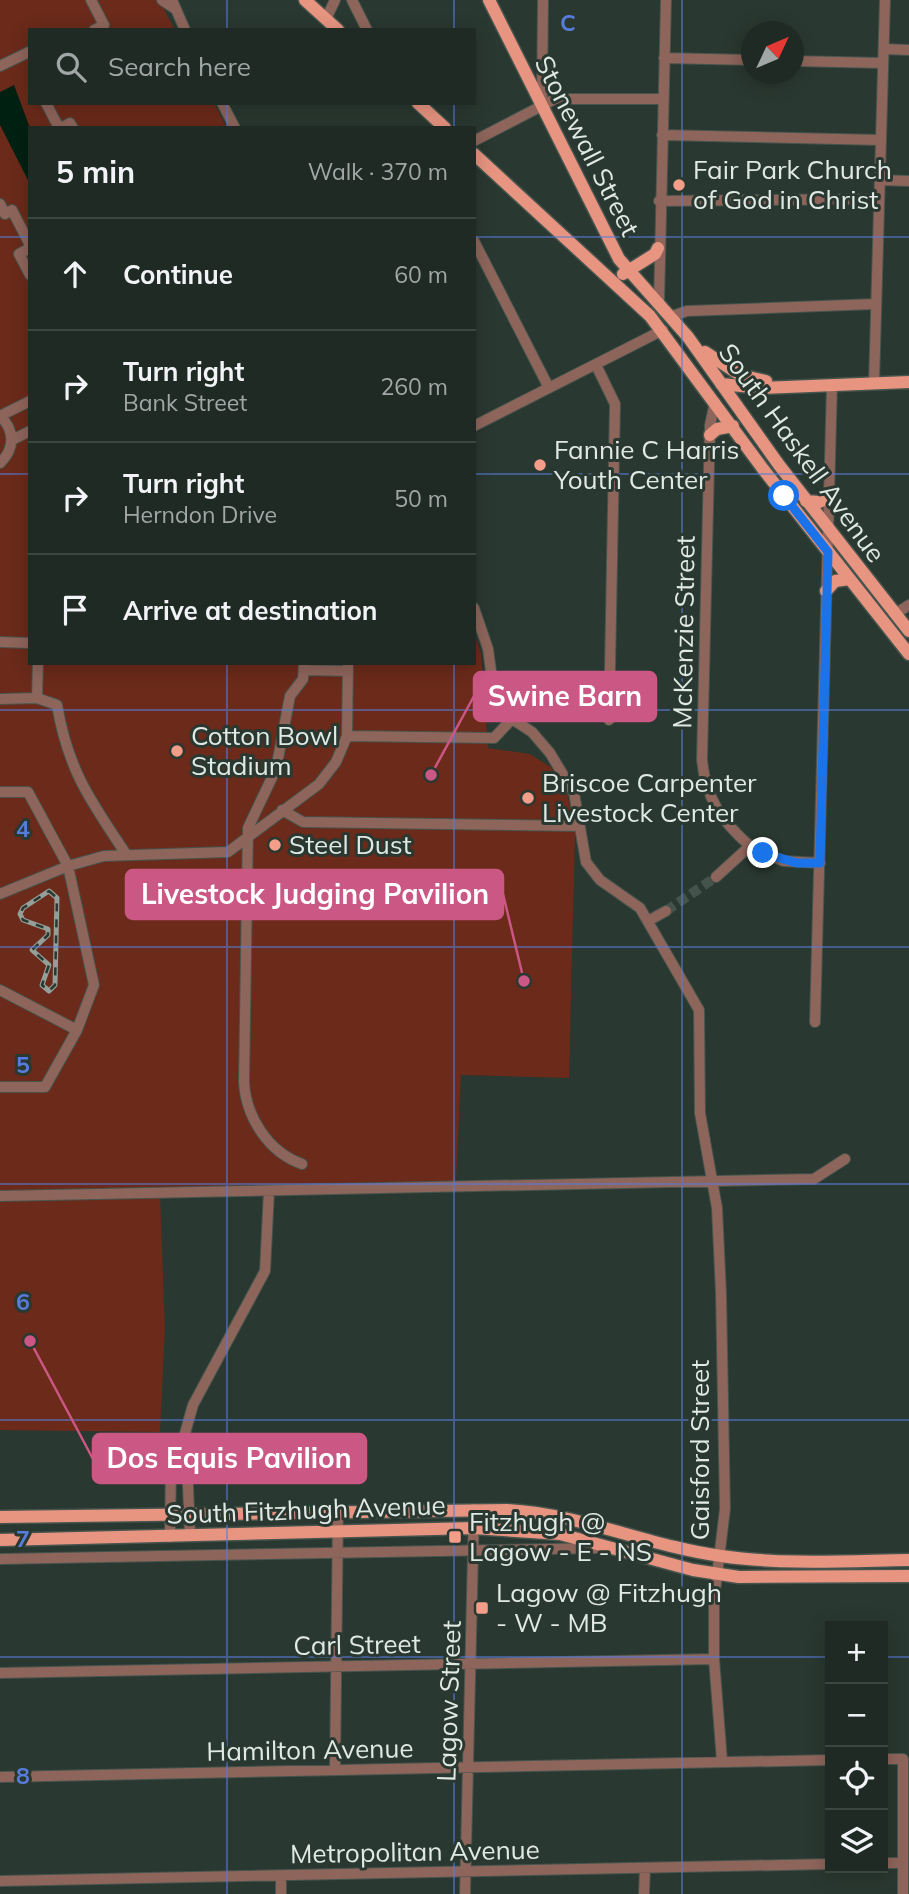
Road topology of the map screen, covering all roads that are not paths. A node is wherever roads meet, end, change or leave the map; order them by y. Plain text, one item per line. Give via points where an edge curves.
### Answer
1 (91, 0) edge
2 (162, 0) edge
3 (305, 0) edge
4 (335, 0) edge
5 (352, 0) edge
6 (489, 0) edge
7 (543, 0) edge
8 (666, 0) edge
9 (885, 0) edge
10 (173, 4) edge
11 (326, 19) junction
12 (98, 28) edge
13 (184, 28) edge
14 (336, 28) edge
15 (366, 28) edge
16 (884, 49) junction
17 (909, 50) edge
18 (28, 52) edge
19 (664, 58) junction
20 (741, 60) edge
21 (804, 61) edge
22 (882, 62) junction
23 (0, 66) edge
24 (663, 99) junction
25 (47, 105) edge
26 (223, 105) edge
27 (420, 105) edge
28 (542, 106) junction
29 (59, 126) edge
30 (234, 126) edge
31 (443, 126) edge
32 (662, 135) junction
33 (476, 140) edge
34 (880, 140) junction
35 (476, 156) edge
36 (879, 180) junction
37 (909, 181) edge
38 (879, 199) junction
39 (659, 201) junction
40 (0, 204) edge
41 (28, 242) edge
42 (476, 245) edge
43 (28, 247) edge
44 (659, 248) junction
45 (28, 271) edge
46 (627, 271) junction
47 (613, 280) junction
48 (659, 303) junction
49 (875, 304) junction
50 (672, 316) junction
51 (663, 330) junction
52 (688, 337) junction
53 (688, 364) junction
54 (596, 365) junction
55 (740, 375) junction
56 (909, 382) edge
57 (874, 383) junction
58 (832, 384) junction
59 (798, 385) junction
60 (724, 386) junction
61 (549, 388) junction
62 (761, 388) junction
63 (28, 402) edge
64 (715, 402) junction
65 (0, 416) edge
66 (746, 418) junction
67 (476, 425) edge
68 (733, 426) junction
69 (28, 432) edge
70 (710, 435) junction
71 (12, 440) junction
72 (0, 463) edge
73 (830, 497) junction
74 (806, 500) junction
75 (829, 530) junction
76 (828, 552) junction
77 (850, 579) junction
78 (827, 591) junction
79 (909, 605) edge
80 (476, 614) edge
81 (895, 614) junction
82 (909, 631) edge
83 (0, 642) edge
84 (28, 643) edge
85 (909, 654) edge
86 (38, 665) edge
87 (304, 666) edge
88 (348, 667) edge
89 (37, 698) junction
90 (0, 699) edge
91 (512, 719) junction
92 (608, 720) dead end
93 (347, 736) junction
94 (0, 792) edge
95 (282, 810) junction
96 (580, 826) junction
97 (247, 839) junction
98 (750, 846) junction
99 (126, 853) junction
100 (820, 863) junction
101 (68, 866) junction
102 (716, 877) tunnel mouth
103 (0, 894) edge
104 (666, 911) tunnel mouth
105 (648, 921) junction
106 (0, 990) edge
107 (815, 1022) dead end
108 (77, 1030) junction
109 (0, 1087) edge
110 (845, 1159) dead end
111 (302, 1164) dead end
112 (495, 1172) dead end
113 (712, 1181) junction
114 (495, 1185) junction
115 (269, 1191) junction
116 (0, 1196) edge
117 (180, 1451) junction
118 (474, 1509) junction
119 (338, 1510) junction
120 (170, 1513) junction
121 (189, 1513) junction
122 (0, 1517) edge
123 (474, 1528) junction
124 (338, 1533) junction
125 (190, 1536) junction
126 (170, 1537) junction
127 (0, 1540) edge
128 (610, 1548) junction
129 (475, 1552) junction
130 (337, 1554) junction
131 (720, 1556) junction
132 (0, 1559) edge
133 (909, 1560) edge
134 (717, 1575) junction
135 (909, 1576) edge
136 (714, 1659) junction
137 (472, 1663) junction
138 (336, 1667) junction
139 (0, 1673) edge
140 (825, 1760) edge
141 (722, 1761) junction
142 (905, 1764) edge
143 (468, 1768) junction
144 (335, 1770) junction
145 (0, 1777) edge
146 (825, 1864) edge
147 (888, 1864) edge
148 (645, 1868) junction
149 (905, 1869) edge
150 (465, 1872) junction
151 (281, 1875) junction
152 (0, 1881) edge
153 (281, 1894) edge
154 (465, 1894) edge
155 (644, 1894) edge
156 (903, 1894) edge

1 - 12 street via 103,25
2 - 10 street
3 - 11 main road
4 - 11 street
5 - 15 street
6 - 28 main road, Stonewall Street
7 - 28 street
8 - 19 street
9 - 16 street
10 - 13 street
11 - 14 main road
16 - 17 street
16 - 22 street
18 - 23 street
19 - 20 street
19 - 24 street
21 - 22 street
22 - 34 street
24 - 28 street via 555,99
24 - 32 street
25 - 29 street
26 - 30 street
27 - 31 main road
28 - 33 street
28 - 46 main road, Stonewall Street
32 - 34 street
32 - 39 street
34 - 36 street
35 - 47 main road, South Haskell Avenue
36 - 37 street
36 - 38 street
38 - 39 street
38 - 49 street
39 - 44 street
40 - 41 street via 5,214 12,210
42 - 61 street
43 - 45 street via 19,254
44 - 46 main road
44 - 48 street
46 - 47 main road
46 - 48 main road, Stonewall Street
47 - 51 main road, South Haskell Avenue
48 - 50 main road, South Haskell Avenue
49 - 50 street via 687,311
49 - 57 street
50 - 52 main road, South Haskell Avenue
51 - 53 main road, South Haskell Avenue
51 - 54 street
52 - 55 main road
52 - 60 main road, South Haskell Avenue
53 - 60 main road
53 - 64 main road, South Haskell Avenue
54 - 61 street
54 - 92 street via 615,404
55 - 59 main road
55 - 60 main road
56 - 57 main road
57 - 58 main road
58 - 59 main road
58 - 73 street
59 - 62 main road
60 - 62 main road
60 - 64 main road
60 - 66 main road, South Haskell Avenue
61 - 67 street
62 - 66 main road via 748,400
63 - 65 street
64 - 68 main road, South Haskell Avenue
64 - 70 street, McKenzie Street
65 - 71 street via 9,426
66 - 74 main road, South Haskell Avenue
68 - 70 main road
68 - 76 main road, South Haskell Avenue
69 - 71 street
70 - 98 street, McKenzie Street via 703,771 717,810
71 - 72 street
73 - 74 main road via 819,502
73 - 75 street
74 - 75 main road, South Haskell Avenue
75 - 76 street
75 - 81 main road, South Haskell Avenue
76 - 77 main road, South Haskell Avenue
76 - 78 street
77 - 78 main road via 835,581
77 - 85 main road, South Haskell Avenue
78 - 100 street
79 - 81 street
80 - 91 street, Gaisford Street via 488,649 494,694
81 - 82 main road, South Haskell Avenue
83 - 84 street
86 - 89 street
87 - 88 street
87 - 97 street via 303,679 291,691 276,769 251,818
88 - 93 street
89 - 90 street
89 - 99 street via 57,705 63,741 80,784
91 - 93 street via 494,738
91 - 96 street, Gaisford Street via 532,733 567,779 575,793
93 - 95 street via 336,762 319,784
94 - 101 street via 28,792
95 - 96 street via 303,822
95 - 97 street
96 - 105 street, Gaisford Street via 586,862 600,880 640,908
97 - 99 street via 228,852
97 - 111 street via 245,1094 269,1141 288,1159
98 - 100 street, McKenzie Street via 783,861
98 - 102 street
99 - 101 street
100 - 107 street
101 - 103 street
101 - 108 street via 94,985
104 - 105 street
105 - 113 street, Gaisford Street via 699,1010 700,1114
106 - 108 street
108 - 109 street via 44,1087
110 - 113 street via 814,1179
112 - 114 street
113 - 114 street
113 - 131 street, Gaisford Street via 721,1293 725,1509
114 - 115 street
115 - 116 street
115 - 117 street via 265,1271 193,1405
117 - 120 street via 171,1461
117 - 121 street via 187,1461
118 - 119 main road, South Fitzhugh Avenue
118 - 123 street, Lagow Street
118 - 131 main road, South Fitzhugh Avenue via 562,1516
119 - 121 main road, South Fitzhugh Avenue
119 - 124 street
120 - 121 main road, South Fitzhugh Avenue
120 - 122 main road, South Fitzhugh Avenue
120 - 126 street
121 - 125 street
123 - 124 main road, South Fitzhugh Avenue
123 - 128 main road, South Fitzhugh Avenue via 560,1534
123 - 129 street, Lagow Street
124 - 125 main road, South Fitzhugh Avenue
124 - 130 street
125 - 126 main road, South Fitzhugh Avenue
126 - 127 main road, South Fitzhugh Avenue
128 - 129 street, South Fitzhugh Avenue
128 - 134 main road, South Fitzhugh Avenue
129 - 130 street, South Fitzhugh Avenue
129 - 137 street, Lagow Street
130 - 132 street, South Fitzhugh Avenue
130 - 138 street
131 - 133 main road, South Fitzhugh Avenue
131 - 134 street, Gaisford Street
134 - 135 main road, South Fitzhugh Avenue via 760,1579
134 - 136 street, Gaisford Street
136 - 137 street, Carl Street
136 - 141 street, Gaisford Street
137 - 138 street, Carl Street
137 - 143 street, Lagow Street
138 - 139 street, Carl Street
138 - 144 street
140 - 141 street, Hamilton Avenue
141 - 143 street, Hamilton Avenue
142 - 149 street
143 - 144 street, Hamilton Avenue
143 - 150 street, Lagow Street
144 - 145 street, Hamilton Avenue
146 - 148 street, Metropolitan Avenue
147 - 149 street
148 - 150 street, Metropolitan Avenue
148 - 155 street
149 - 156 street
150 - 151 street, Metropolitan Avenue
150 - 154 street, Lagow Street
151 - 152 street, Metropolitan Avenue
151 - 153 street

